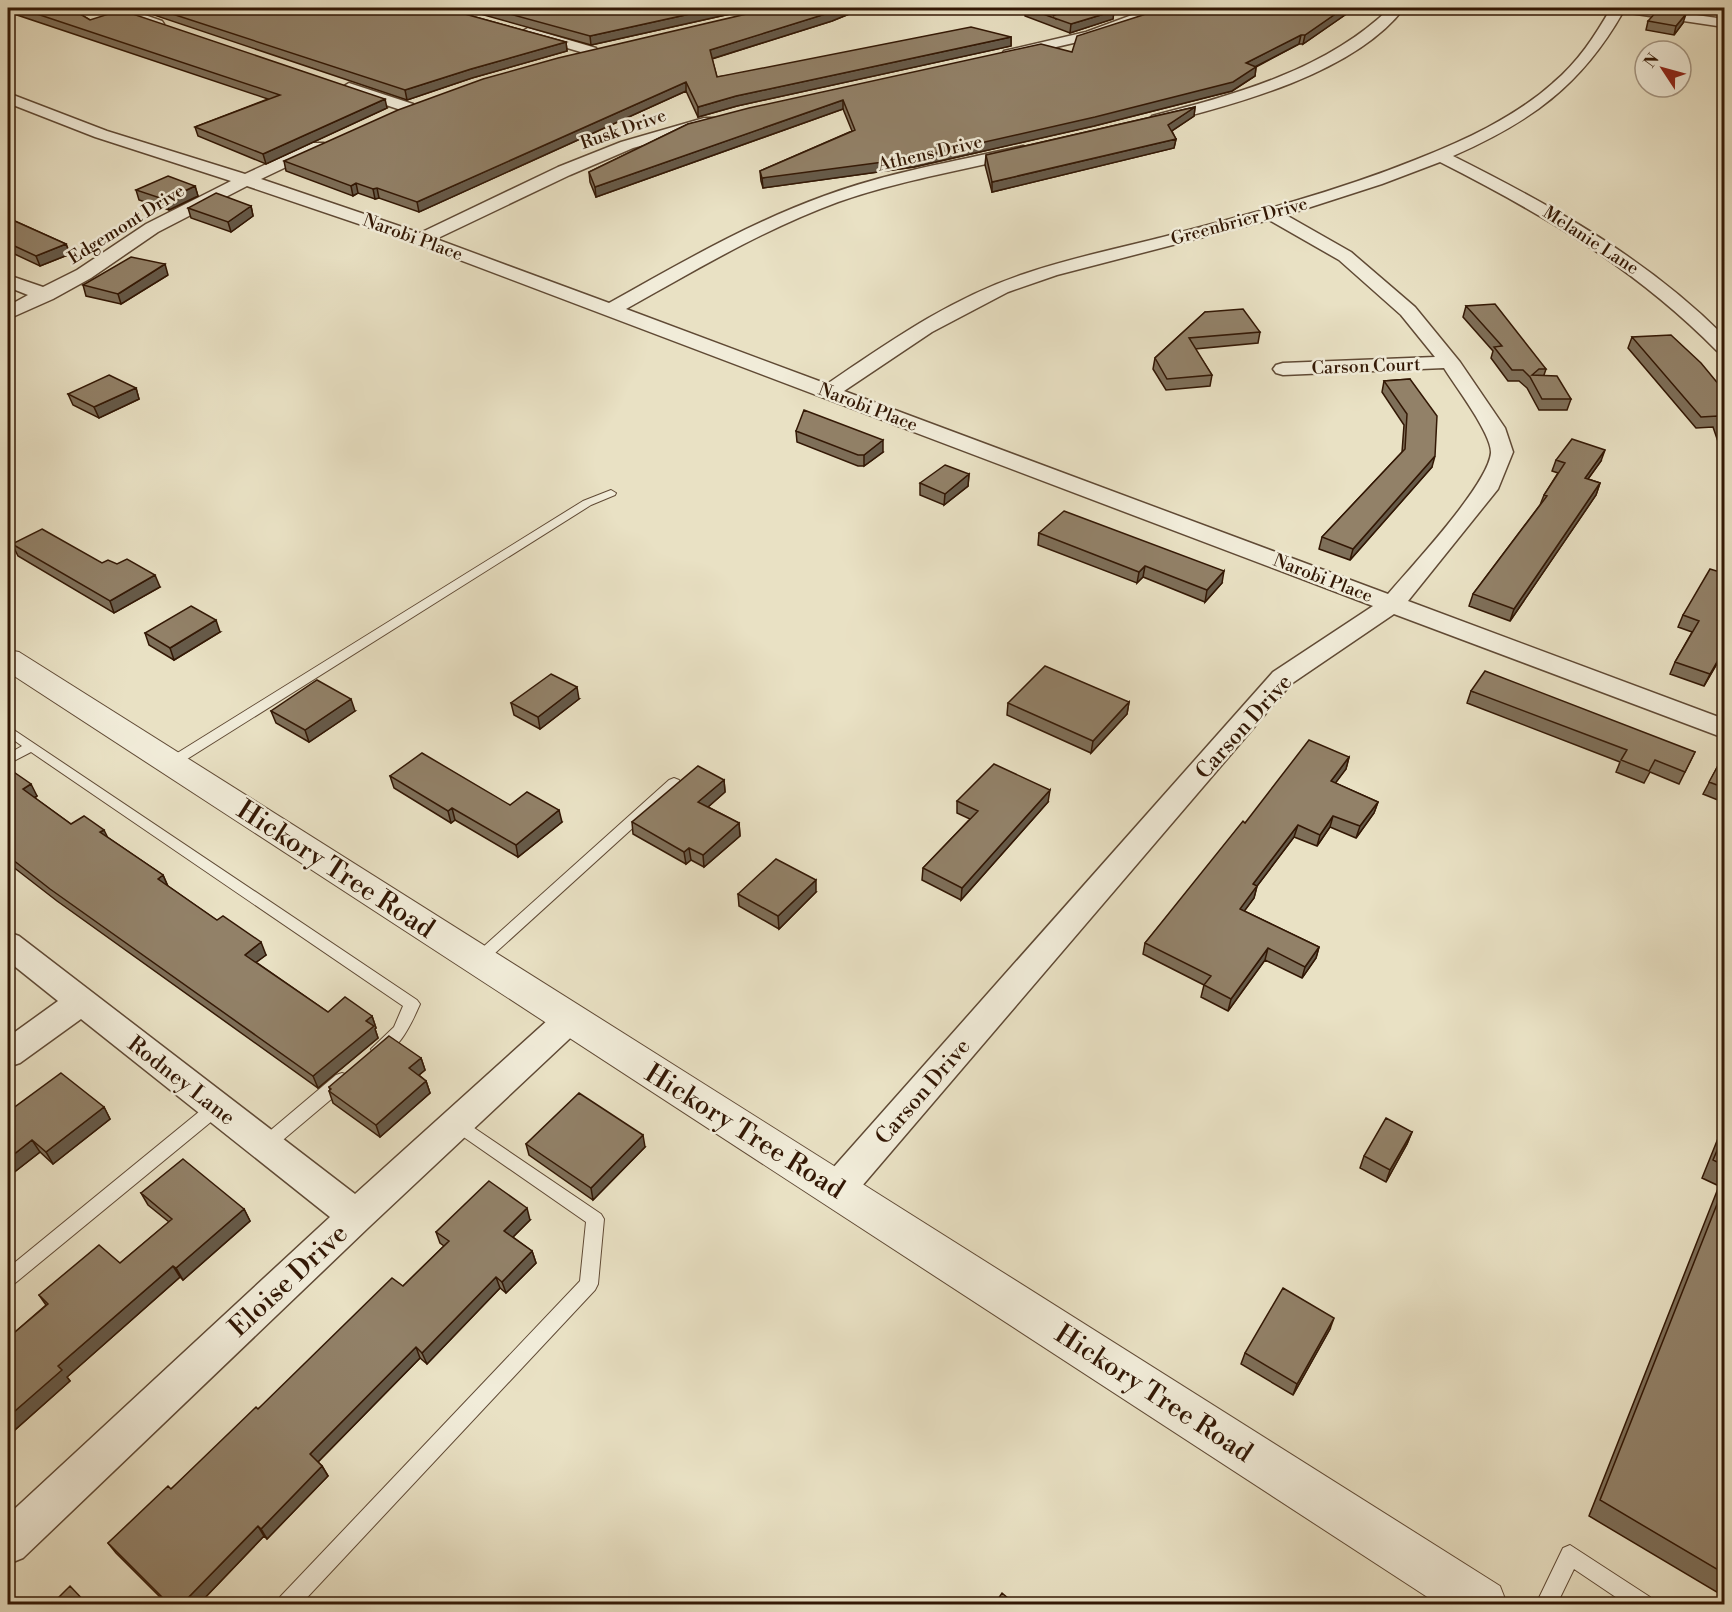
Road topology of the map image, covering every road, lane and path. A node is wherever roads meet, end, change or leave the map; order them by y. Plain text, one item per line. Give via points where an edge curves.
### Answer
1 (114, 8) edge
2 (1162, 8) edge
3 (1397, 8) edge
4 (1618, 8) edge
5 (1624, 8) edge
6 (1107, 10) edge
7 (1136, 19) junction
8 (1725, 23) edge
9 (510, 27) edge
10 (168, 28) edge
11 (994, 58) edge
12 (557, 61) edge
13 (339, 85) edge
14 (8, 98) edge
15 (427, 100) edge
16 (407, 107) junction
17 (386, 116) edge
18 (726, 116) edge
19 (1145, 123) edge
20 (334, 139) edge
21 (1035, 148) edge
22 (1441, 156) junction
23 (246, 180) junction
24 (1270, 213) junction
25 (421, 239) junction
26 (8, 280) edge
27 (46, 295) junction
28 (610, 310) junction
29 (8, 313) edge
30 (1725, 347) edge
31 (1450, 362) junction
32 (1283, 369) dead end
33 (829, 392) junction
34 (611, 493) dead end
35 (1392, 604) junction
36 (8, 659) edge
37 (1725, 729) edge
38 (8, 730) edge
39 (31, 746) junction
40 (8, 760) edge
41 (171, 763) junction
42 (674, 783) edge
43 (8, 944) edge
44 (478, 960) junction
45 (81, 1001) junction
46 (570, 1019) junction
47 (8, 1054) edge
48 (217, 1107) junction
49 (458, 1124) junction
50 (266, 1145) junction
51 (837, 1189) junction
52 (356, 1216) junction
53 (8, 1278) edge
54 (8, 1544) edge
55 (286, 1605) edge
56 (1482, 1605) edge
57 (1546, 1605) edge
58 (1643, 1605) edge

1 - 10 street
2 - 7 street
3 - 19 street via 1380,25 1303,72 1210,106
4 - 22 street, Greenbrier Drive via 1598,44 1558,87 1495,130
5 - 8 street
6 - 7 street
7 - 11 street via 1090,35
9 - 12 street via 596,50
13 - 16 street
14 - 23 street, Narobi Place via 101,134
15 - 16 street
16 - 17 street
18 - 25 street, Rusk Drive via 627,145
20 - 23 street, Edgemont Drive
21 - 28 street, Athens Drive via 899,179 833,199 735,242
22 - 24 street, Greenbrier Drive via 1373,183
22 - 30 street, Melanie Lane via 1528,200 1602,245 1644,274
23 - 25 street, Narobi Place
23 - 27 street, Edgemont Drive via 152,228
24 - 31 street, Carson Drive via 1345,256 1408,311
24 - 33 street, Greenbrier Drive via 1029,278 977,299 934,321
25 - 28 street, Narobi Place
26 - 27 street
27 - 29 street, Edgemont Drive
28 - 33 street, Narobi Place
31 - 32 street, Carson Court
31 - 35 street, Carson Drive via 1494,428 1502,452 1490,484
33 - 35 street, Narobi Place
34 - 41 lane via 587,503
35 - 37 street, Narobi Place
35 - 51 street, Carson Drive via 1282,678 1267,693
36 - 41 street, Hickory Tree Road
38 - 39 lane
39 - 40 lane
39 - 50 lane via 412,1005 400,1031
41 - 44 street, Hickory Tree Road
42 - 44 lane
43 - 45 street, Rodney Lane
44 - 46 street, Hickory Tree Road
45 - 47 street
45 - 48 street, Rodney Lane
46 - 49 street, Eloise Drive
46 - 51 street, Hickory Tree Road
48 - 50 street, Rodney Lane
48 - 53 lane
49 - 52 street, Eloise Drive
49 - 55 lane via 595,1219 589,1284
50 - 52 street, Rodney Lane
51 - 56 street, Hickory Tree Road
52 - 54 street, Eloise Drive
57 - 58 lane via 1570,1555

